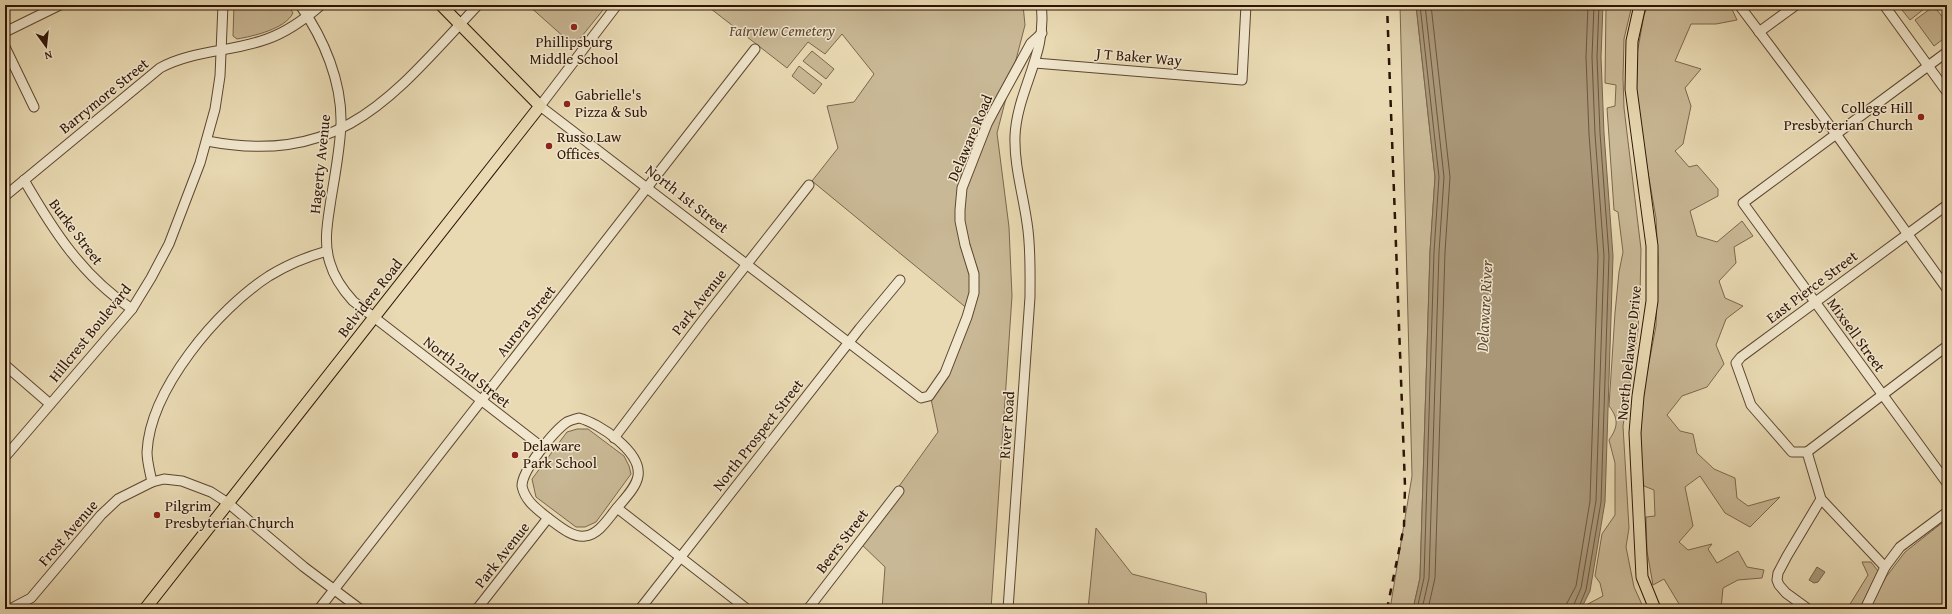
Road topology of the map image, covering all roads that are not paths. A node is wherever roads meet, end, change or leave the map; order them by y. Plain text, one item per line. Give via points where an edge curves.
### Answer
1 (60, 5) edge
2 (223, 5) edge
3 (300, 5) edge
4 (321, 5) edge
5 (442, 5) edge
6 (478, 5) edge
7 (616, 5) edge
8 (1041, 5) edge
9 (1246, 5) edge
10 (1640, 5) edge
11 (1739, 5) edge
12 (1796, 5) edge
13 (1884, 5) edge
14 (308, 15) junction
15 (460, 24) junction
16 (5, 32) edge
17 (1759, 32) junction
18 (1042, 33) junction
19 (5, 47) edge
20 (755, 49) dead end
21 (222, 50) junction
22 (1947, 52) edge
23 (1035, 63) junction
24 (1929, 66) junction
25 (1947, 92) edge
26 (540, 106) junction
27 (34, 107) dead end
28 (340, 129) junction
29 (1836, 134) junction
30 (207, 141) junction
31 (24, 180) junction
32 (809, 185) dead end
33 (648, 188) junction
34 (5, 196) edge
35 (1947, 205) edge
36 (1907, 234) junction
37 (327, 251) junction
38 (746, 264) junction
39 (900, 280) dead end
40 (1947, 289) edge
41 (1815, 302) junction
42 (132, 309) junction
43 (374, 317) junction
44 (848, 343) junction
45 (1947, 346) edge
46 (5, 365) edge
47 (1883, 395) junction
48 (928, 397) joint
49 (482, 400) junction
50 (50, 404) junction
51 (614, 438) junction
52 (544, 448) junction
53 (1807, 452) junction
54 (5, 457) edge
55 (152, 482) junction
56 (1947, 483) edge
57 (899, 491) dead end
58 (1822, 499) junction
59 (228, 503) junction
60 (617, 508) junction
61 (1947, 512) edge
62 (548, 518) junction
63 (681, 557) junction
64 (1885, 566) junction
65 (334, 589) junction
66 (10, 609) edge
67 (145, 609) edge
68 (319, 609) edge
69 (360, 609) edge
70 (477, 609) edge
71 (640, 609) edge
72 (747, 609) edge
73 (808, 609) edge
74 (1008, 609) edge
75 (1655, 609) edge
76 (1808, 609) edge
77 (1865, 609) edge

1 - 16 street
2 - 21 street, Hillcrest Boulevard
3 - 14 street, Hagerty Avenue
4 - 14 street, Barrymore Street
5 - 15 main road, North 1st Street
6 - 15 street
7 - 26 street, Belvidere Road
8 - 18 street, River Road
9 - 23 street, J T Baker Way via 1242,80
10 - 75 main road, North Delaware Drive via 1632,41 1631,89 1650,226 1652,301 1635,433 1642,577
11 - 17 street
12 - 17 street
13 - 24 street
14 - 21 street, Barrymore Street via 289,29 266,40
14 - 28 street, Hagerty Avenue via 319,35 336,83
15 - 26 main road, North 1st Street
15 - 28 street via 397,90 374,109
17 - 29 street
18 - 23 street, River Road
18 - 48 street, Delaware Road via 1031,43 993,112 962,188 960,221 974,274 974,293 945,373
19 - 27 street
20 - 33 street, Aurora Street
21 - 30 street, Hillcrest Boulevard via 220,76
21 - 31 street, Barrymore Street via 199,54 160,68
22 - 24 street
23 - 74 street, River Road via 1020,106 1015,134 1016,165 1029,243 1030,297
24 - 25 street
24 - 29 street
26 - 33 street, North 1st Street
26 - 43 main road, Belvidere Road
28 - 30 street via 316,138 278,145 252,146
28 - 37 street, Hagerty Avenue via 327,226
29 - 36 street
29 - 41 street, Mixsell Street via 1743,203
30 - 42 street, Hillcrest Boulevard via 186,204 169,244
31 - 34 street, Barrymore Street
31 - 42 street, Burke Street via 45,217 73,256 108,292
32 - 38 street, Park Avenue
33 - 38 street, North 1st Street
33 - 49 street, Aurora Street
35 - 36 street, East Pierce Street
36 - 40 street
36 - 41 street, East Pierce Street
37 - 43 street, Hagerty Avenue via 332,270 341,286 353,301
37 - 55 street via 299,260 269,276 237,301 200,340 174,378 156,413 147,452
38 - 44 street, North 1st Street
38 - 51 street, Park Avenue
39 - 44 street, North Prospect Street
41 - 47 street, Mixsell Street
41 - 53 street, East Pierce Street via 1736,363 1751,405 1768,427 1792,452
42 - 50 street, Hillcrest Boulevard
43 - 49 street, North 2nd Street
43 - 59 main road, Belvidere Road
44 - 48 street, North 1st Street via 917,396
44 - 63 street, North Prospect Street
45 - 47 street
46 - 50 street
47 - 53 street
47 - 56 street, Mixsell Street
49 - 52 street, North 2nd Street
49 - 65 street, Aurora Street
50 - 54 street, Hillcrest Boulevard
51 - 52 street via 593,423 579,418 561,427
51 - 60 street via 634,456 639,471 636,484
52 - 62 street via 527,470 522,486 529,502
53 - 58 street
55 - 59 street, Frost Avenue via 173,480 191,483
55 - 66 street, Frost Avenue via 114,503 31,598
57 - 73 street, Beers Street
58 - 64 street
58 - 76 street via 1787,556 1777,580 1786,593
59 - 65 street, Frost Avenue
59 - 67 main road, Belvidere Road
60 - 62 street via 596,531 585,536 573,534
60 - 63 street
61 - 64 street via 1905,542
62 - 70 street, Park Avenue
63 - 71 street, North Prospect Street
63 - 72 street
64 - 77 street
65 - 68 street, Aurora Street
65 - 69 street, Frost Avenue

